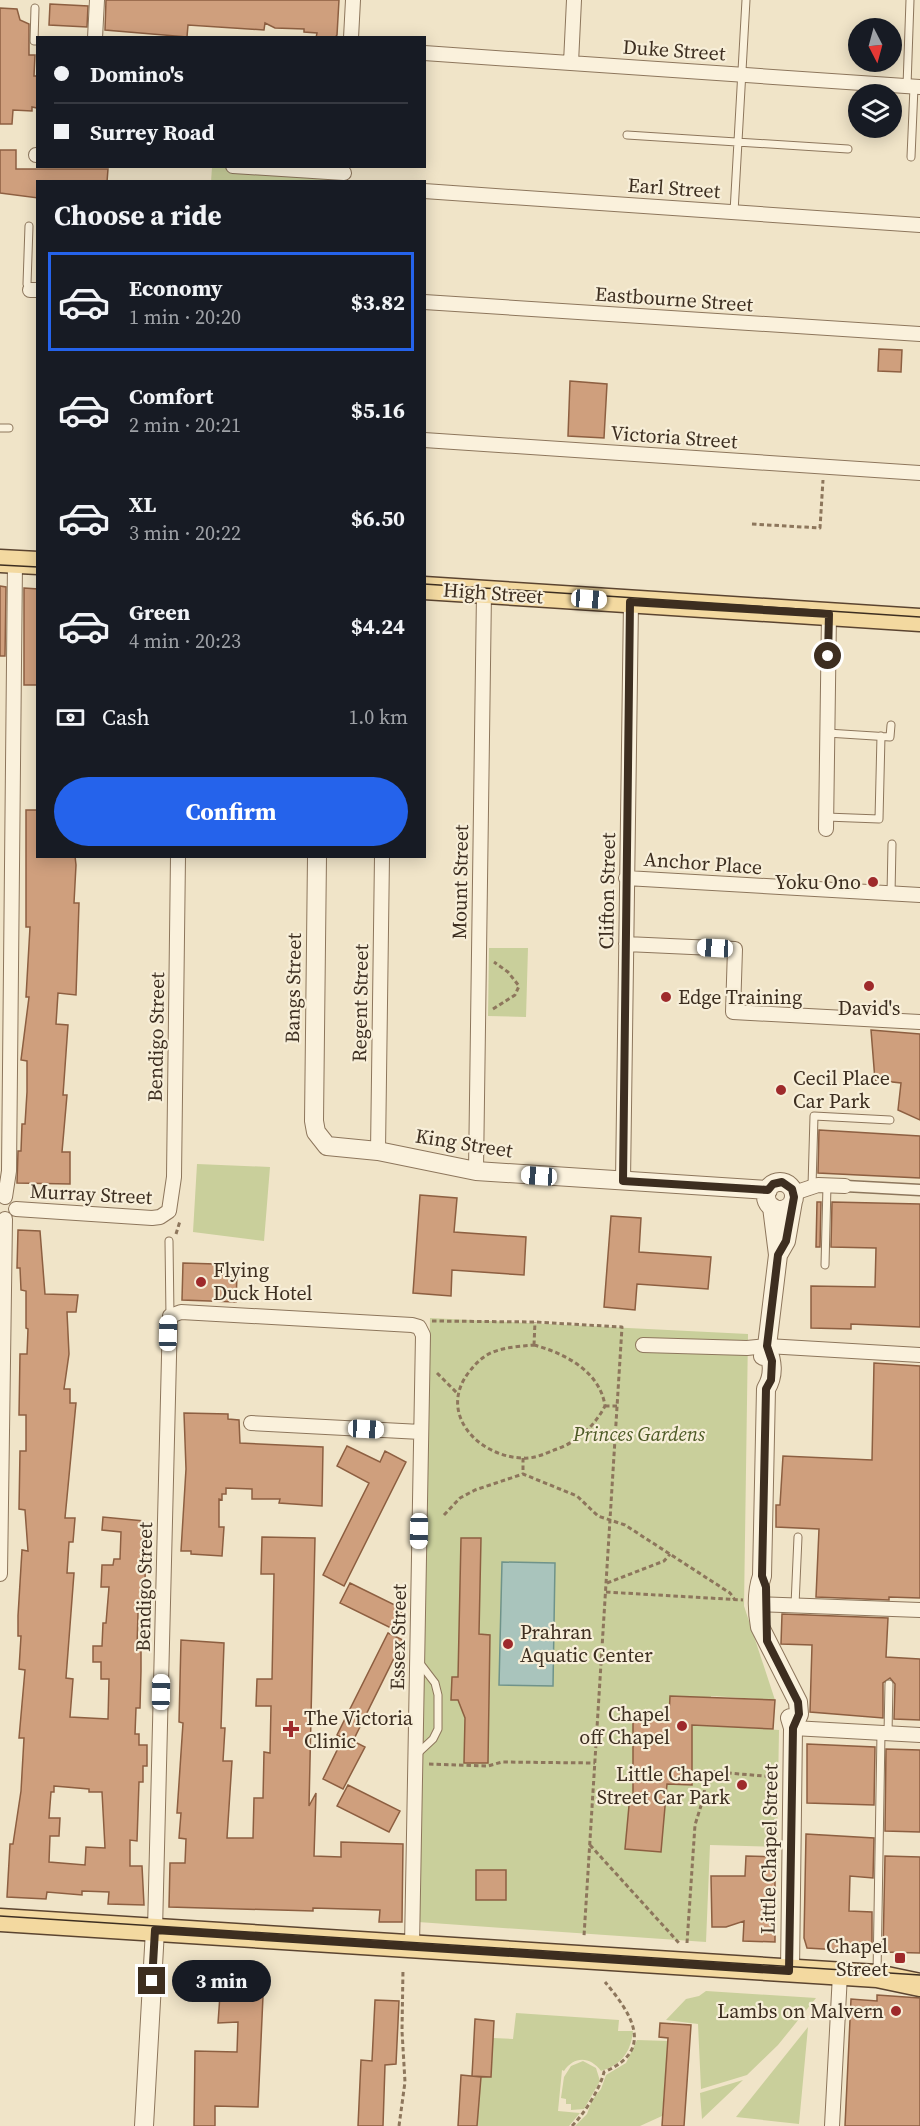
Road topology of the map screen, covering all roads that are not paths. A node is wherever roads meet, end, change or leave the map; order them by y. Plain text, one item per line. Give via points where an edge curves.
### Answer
1 (97, 0) edge
2 (353, 0) edge
3 (574, 0) edge
4 (746, 0) edge
5 (910, 0) edge
6 (35, 8) dead end
7 (96, 36) edge
8 (351, 36) edge
9 (36, 41) edge
10 (426, 53) edge
11 (571, 63) junction
12 (741, 74) junction
13 (913, 87) edge
14 (627, 135) dead end
15 (737, 143) junction
16 (848, 149) dead end
17 (911, 157) dead end
18 (261, 168) edge
19 (344, 174) edge
20 (426, 191) edge
21 (734, 212) junction
22 (920, 225) edge
23 (29, 226) dead end
24 (34, 290) edge
25 (426, 302) edge
26 (920, 334) edge
27 (0, 428) edge
28 (9, 428) dead end
29 (426, 440) edge
30 (920, 472) edge
31 (18, 562) edge
32 (426, 588) edge
33 (484, 592) junction
34 (630, 602) junction
35 (829, 614) junction
36 (920, 620) edge
37 (891, 725) dead end
38 (827, 733) junction
39 (881, 736) junction
40 (826, 823) joint
41 (892, 844) dead end
42 (178, 858) edge
43 (317, 858) edge
44 (382, 858) edge
45 (626, 878) junction
46 (891, 894) junction
47 (920, 895) edge
48 (626, 944) junction
49 (920, 1022) edge
50 (6, 1035) edge
51 (890, 1120) dead end
52 (314, 1121) joint
53 (378, 1151) junction
54 (476, 1171) junction
55 (623, 1181) junction
56 (827, 1185) junction
57 (812, 1186) junction
58 (845, 1186) joint
59 (920, 1190) edge
60 (793, 1197) junction
61 (3, 1198) edge
62 (770, 1198) junction
63 (16, 1209) junction
64 (164, 1215) joint
65 (3, 1219) edge
66 (169, 1241) dead end
67 (778, 1255) junction
68 (825, 1265) dead end
69 (170, 1316) junction
70 (643, 1345) dead end
71 (767, 1346) junction
72 (920, 1354) edge
73 (1, 1409) edge
74 (251, 1423) dead end
75 (421, 1432) junction
76 (798, 1537) dead end
77 (0, 1549) edge
78 (0, 1574) edge
79 (758, 1603) junction
80 (795, 1605) junction
81 (920, 1610) edge
82 (417, 1660) junction
83 (889, 1684) dead end
84 (793, 1728) junction
85 (884, 1733) junction
86 (920, 1735) edge
87 (420, 1760) junction
88 (0, 1920) edge
89 (155, 1930) junction
90 (412, 1946) junction
91 (789, 1971) junction
92 (920, 1973) edge
93 (840, 1974) junction
94 (877, 1976) junction
95 (920, 1985) edge
96 (144, 2126) edge
97 (832, 2126) edge

1 - 7 street
2 - 8 street
3 - 11 street
4 - 12 lane
5 - 13 lane
6 - 9 lane
10 - 11 street, Duke Street
11 - 12 street, Duke Street
12 - 13 street, Duke Street
12 - 15 lane
13 - 17 lane
14 - 15 lane
15 - 16 lane
15 - 21 lane
18 - 19 street
20 - 21 street, Earl Street
21 - 22 street, Earl Street
23 - 24 lane via 27,284
25 - 26 street, Eastbourne Street
27 - 28 lane
29 - 30 street, Victoria Street
31 - 50 street
32 - 33 main road, High Street
33 - 34 main road, High Street
33 - 54 street, Mount Street
34 - 35 main road, High Street
34 - 45 street, Clifton Street
35 - 36 main road, High Street
35 - 38 street
37 - 39 lane via 890,737
38 - 39 lane
38 - 40 street
39 - 40 lane via 879,819
41 - 46 lane
42 - 64 street, Bendigo Street via 174,1177 171,1208
43 - 52 street, Bangs Street
44 - 53 street, Regent Street
45 - 46 street, Anchor Place
45 - 48 street, Clifton Street
46 - 47 street, Anchor Place
48 - 49 street via 735,949 733,1012
48 - 55 street, Clifton Street
50 - 61 street via 9,1171
51 - 57 lane via 814,1116
52 - 53 street, King Street via 316,1132 327,1146
53 - 54 street, King Street
54 - 55 street, King Street
55 - 62 street, King Street
56 - 57 street
56 - 58 street
56 - 68 lane
57 - 60 street
58 - 59 street
60 - 62 street, King Street via 789,1186 782,1182 773,1184
60 - 67 street, Little Chapel Street via 786,1241
61 - 63 street via 15,1203
62 - 67 street, Little Chapel Street
63 - 64 street, Murray Street via 152,1218
63 - 65 street via 15,1214
65 - 73 street
66 - 69 lane
67 - 71 street, Little Chapel Street
69 - 75 street, Essex Street via 181,1312 412,1325 421,1329
69 - 89 street, Bendigo Street
70 - 71 street
71 - 72 street
71 - 79 street, Little Chapel Street via 761,1360 761,1380 766,1389
73 - 77 street
74 - 75 street
75 - 82 street, Essex Street
76 - 80 lane
77 - 78 street
79 - 80 street
79 - 84 street, Little Chapel Street via 760,1627 798,1702 799,1714
80 - 81 street
82 - 87 street, Essex Street
82 - 87 lane via 435,1683 438,1695 438,1729
83 - 85 lane
84 - 85 street
84 - 91 street, Little Chapel Street
85 - 86 street
85 - 94 lane
87 - 90 street, Essex Street
88 - 89 main road
89 - 90 main road
89 - 96 street
90 - 91 main road
91 - 93 main road
92 - 94 main road
93 - 94 main road
93 - 97 street
94 - 95 main road

